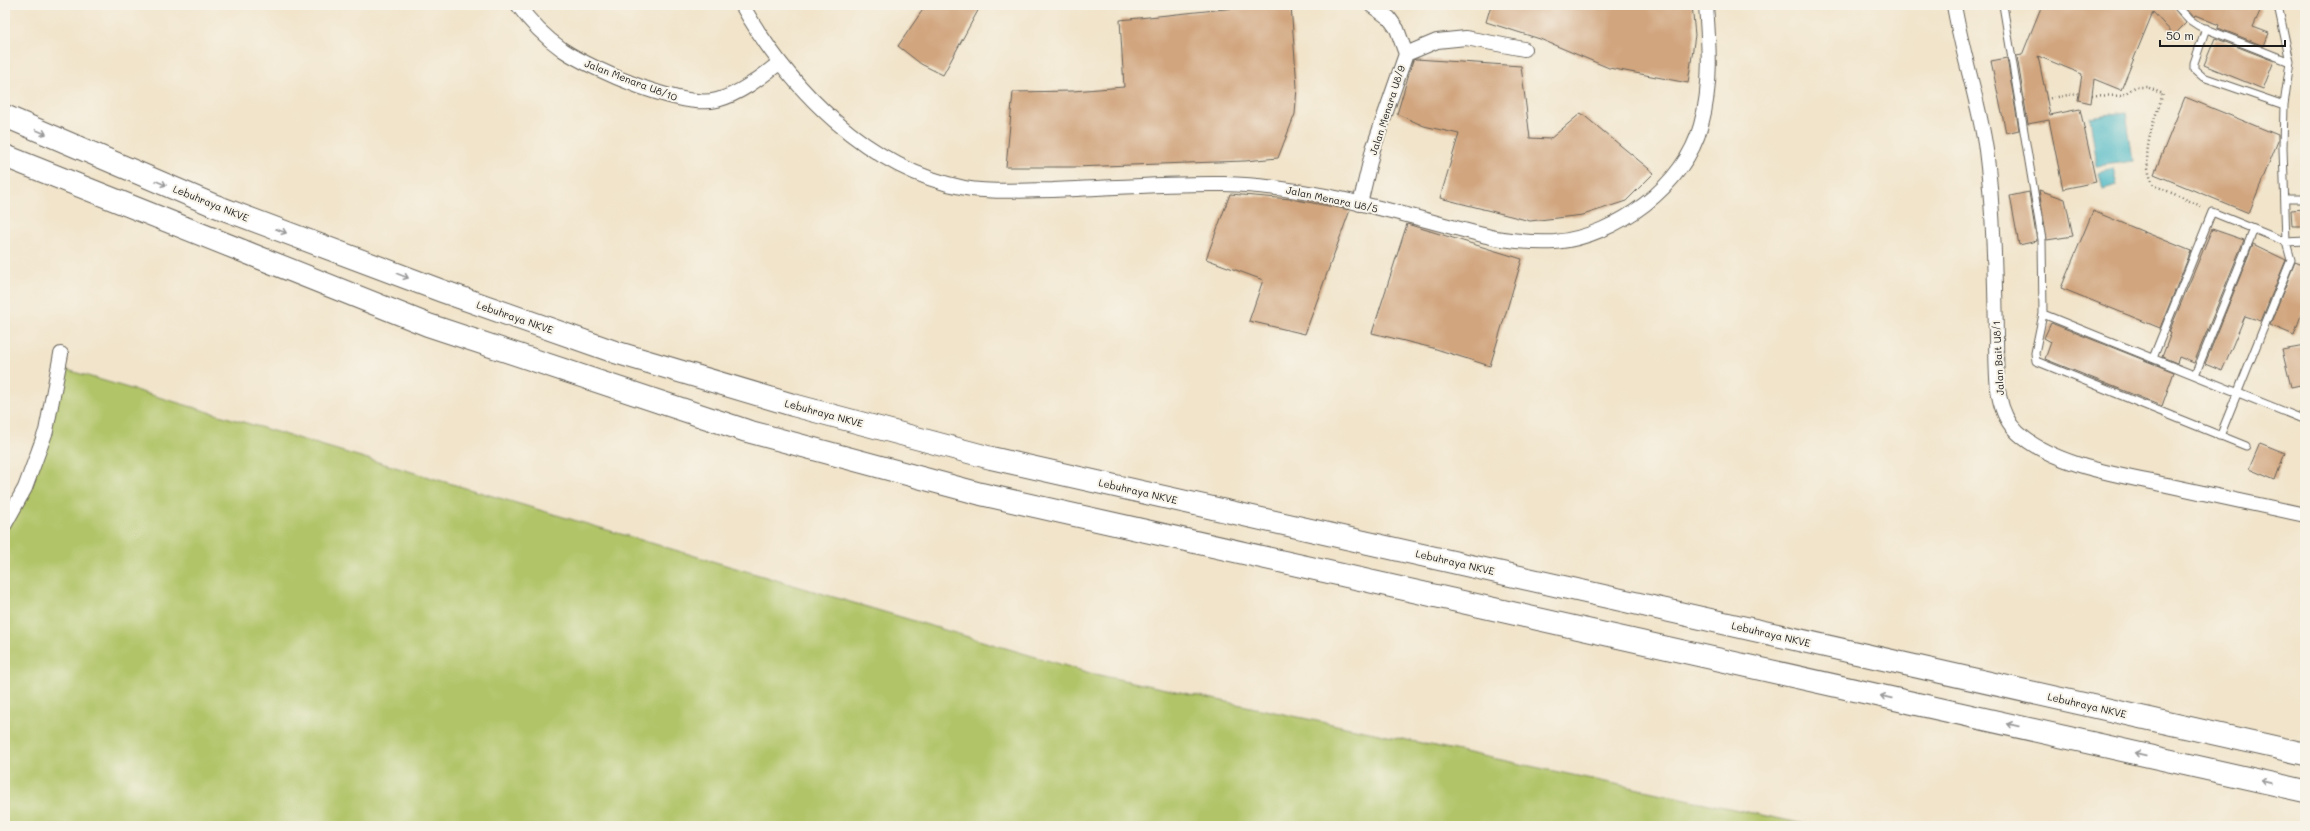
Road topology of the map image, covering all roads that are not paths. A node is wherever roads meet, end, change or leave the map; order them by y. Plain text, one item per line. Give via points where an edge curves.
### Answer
1 (518, 5) edge
2 (742, 5) edge
3 (1371, 5) edge
4 (1706, 5) edge
5 (1954, 5) edge
6 (2004, 5) edge
7 (2176, 5) edge
8 (2274, 5) edge
9 (2206, 28) junction
10 (1524, 49) dead end
11 (1406, 54) junction
12 (2290, 62) junction
13 (779, 63) junction
14 (2284, 105) junction
15 (5, 116) edge
16 (5, 156) edge
17 (2285, 199) junction
18 (2305, 199) edge
19 (1360, 204) junction
20 (2254, 229) junction
21 (2305, 241) edge
22 (2286, 242) junction
23 (2043, 314) junction
24 (61, 354) dead end
25 (2153, 358) junction
26 (2195, 375) junction
27 (2237, 392) junction
28 (2305, 420) edge
29 (2220, 436) junction
30 (2246, 446) dead end
31 (2305, 515) edge
32 (5, 524) edge
33 (2305, 754) edge
34 (2305, 791) edge

1 - 13 street, Jalan Menara U8/10 via 542,32 563,50 585,63 684,100 702,102 728,96 752,83
2 - 13 street, Jalan Menara U8/5
3 - 11 street, Jalan Menara U8/9 via 1397,29
4 - 19 street, Jalan Menara U8/5 via 1709,82 1701,126 1680,168 1661,190 1624,218 1577,238 1554,242 1516,241
5 - 31 street, Jalan Bait U8/1 via 1986,148 1994,259 1997,381 2000,403 2006,418 2016,432 2030,443 2074,463
6 - 23 lane via 2042,240
7 - 9 lane via 2190,20
8 - 12 lane via 2279,10
9 - 12 lane
9 - 14 lane via 2194,69 2203,76
10 - 11 street via 1466,38 1437,41
11 - 19 street, Jalan Menara U8/9 via 1373,149
12 - 14 lane
13 - 19 street, Jalan Menara U8/5 via 817,104 862,142 904,167 948,184 1006,191 1224,184 1290,189
14 - 17 lane
15 -> 33 highway, Lebuhraya NKVE via 213,205 435,288 615,352 793,405 991,458
34 -> 16 highway via 989,496 755,433 428,325
17 - 18 lane
17 - 22 lane
20 - 22 lane
20 - 25 lane via 2212,212
20 - 26 lane
21 - 22 lane
22 - 27 lane via 2291,260
23 - 25 lane
23 - 29 lane via 2035,353 2036,361 2040,364
24 - 32 street via 46,431 25,488
25 - 26 lane
26 - 27 lane
27 - 28 lane
27 - 29 lane
29 - 30 lane

